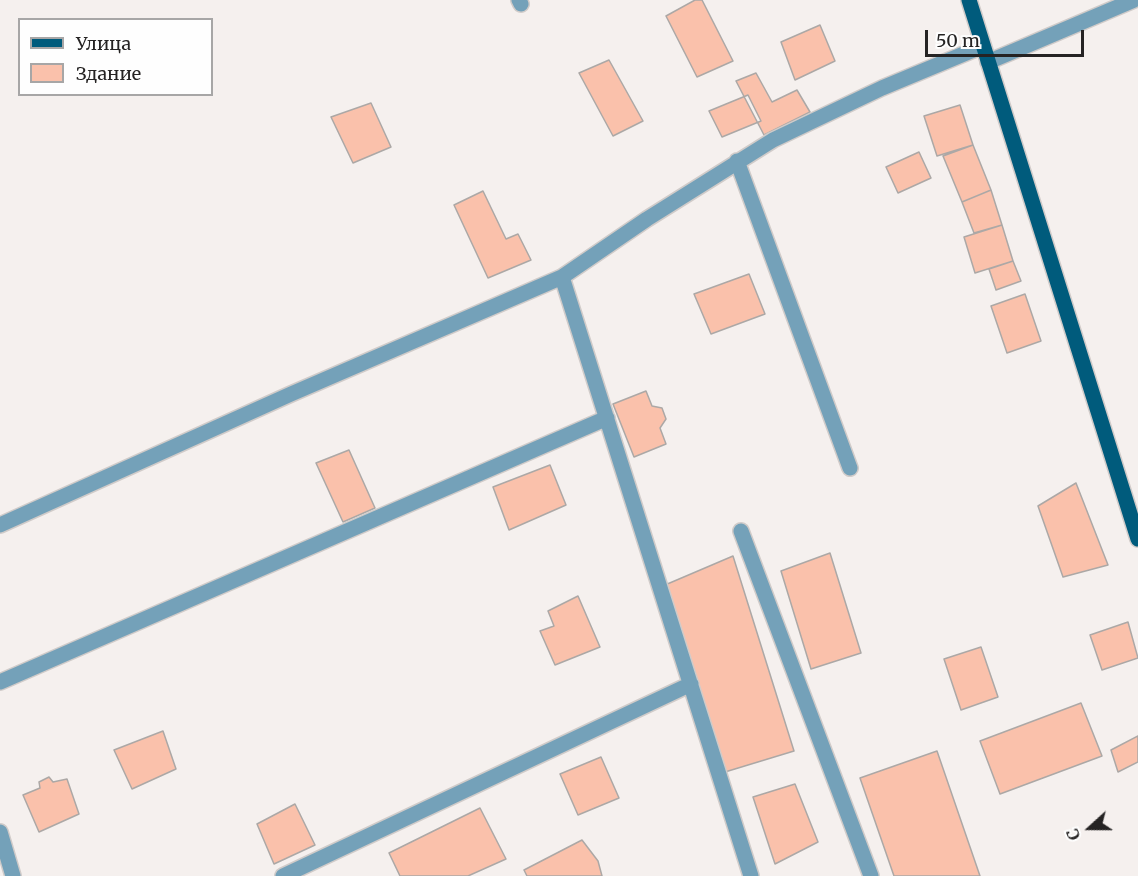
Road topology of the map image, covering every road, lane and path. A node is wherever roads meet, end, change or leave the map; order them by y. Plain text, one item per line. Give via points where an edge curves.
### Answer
1 (969, 0) edge
2 (1134, 0) edge
3 (983, 46) junction
4 (988, 62) junction
5 (737, 161) junction
6 (562, 277) junction
7 (607, 418) junction
8 (849, 468) dead end
9 (0, 525) edge
10 (741, 531) dead end
11 (1138, 539) edge
12 (0, 682) edge
13 (691, 684) junction
14 (0, 832) edge
15 (13, 876) edge
16 (283, 876) edge
17 (751, 876) edge
18 (871, 876) edge

1 - 3 main road
2 - 4 street
3 - 4 main road
3 - 5 street via 861,98
4 - 11 main road
5 - 6 street
5 - 8 street
6 - 7 street
6 - 9 street
7 - 12 street
7 - 13 street
10 - 18 street
13 - 16 street
13 - 17 street
14 - 15 street

